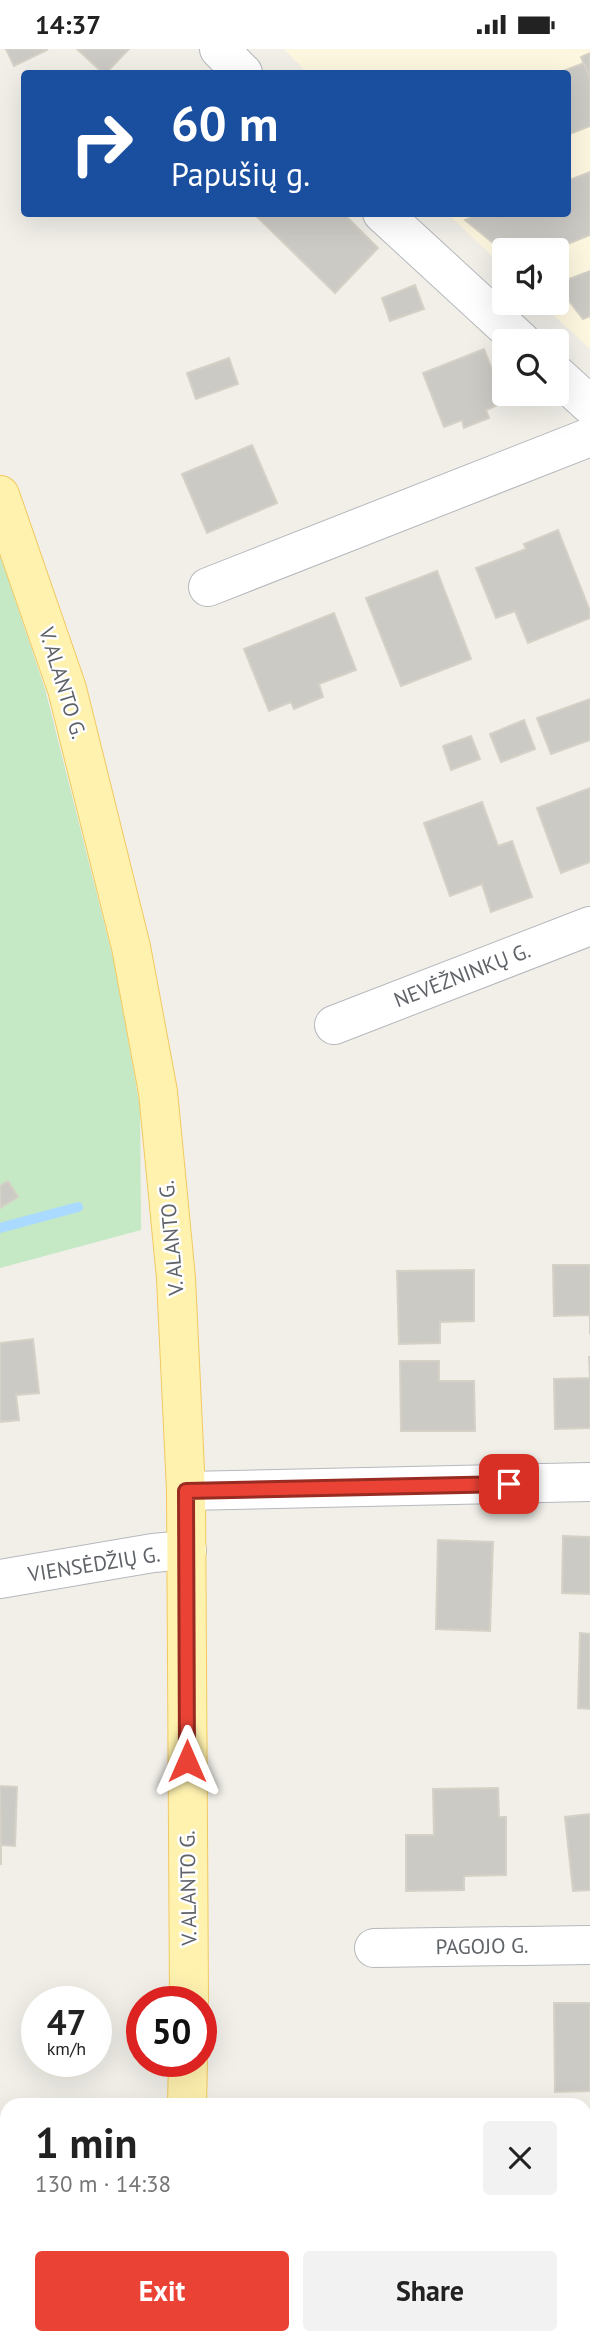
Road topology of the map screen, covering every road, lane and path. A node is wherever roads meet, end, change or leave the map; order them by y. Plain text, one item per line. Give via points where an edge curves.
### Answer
1 (219, 49) edge
2 (240, 70) edge
3 (386, 217) edge
4 (508, 329) edge
5 (569, 386) edge
6 (590, 405) edge
7 (590, 437) edge
8 (0, 495) edge
9 (208, 587) dead end
10 (590, 926) edge
11 (334, 1025) dead end
12 (590, 1482) edge
13 (186, 1491) junction
14 (187, 1550) junction
15 (0, 1579) edge
16 (590, 1945) edge
17 (374, 1948) dead end
18 (189, 1986) edge
19 (188, 2077) edge
20 (187, 2098) edge

1 - 2 street
3 - 4 street
5 - 6 street
7 - 9 street
8 - 13 main road, V. ALANTO G. via 67,689 131,947 160,1105 176,1278
10 - 11 street, NEVĖŽNINKŲ G.
12 - 13 street
13 - 14 main road, V. ALANTO G.
14 - 15 street, VIENSĖDŽIŲ G.
14 - 18 main road, V. ALANTO G.
16 - 17 street, PAGOJO G.
19 - 20 main road

